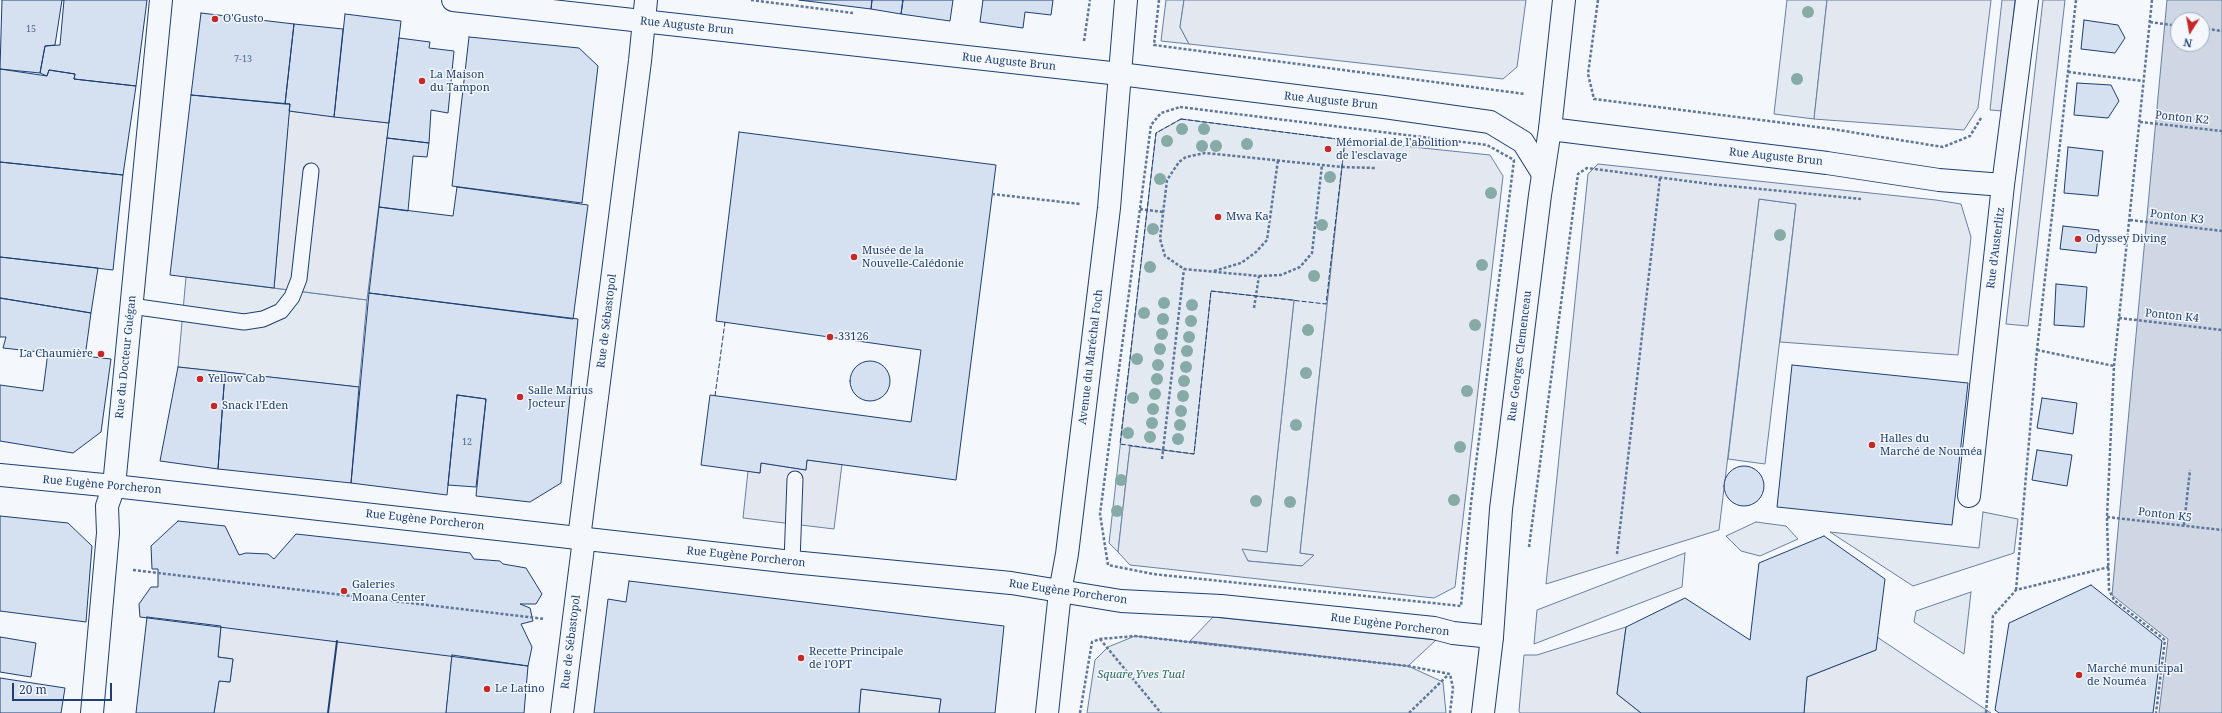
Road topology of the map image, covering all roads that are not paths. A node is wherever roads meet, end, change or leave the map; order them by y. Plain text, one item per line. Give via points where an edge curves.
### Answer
1 (161, 0) edge
2 (453, 0) edge
3 (1126, 0) edge
4 (1564, 0) edge
5 (2027, 0) edge
6 (645, 10) edge
7 (1120, 74) junction
8 (1550, 129) junction
9 (310, 171) dead end
10 (1543, 174) junction
11 (2003, 185) junction
12 (131, 306) junction
13 (0, 475) edge
14 (796, 479) dead end
15 (114, 486) junction
16 (1969, 496) dead end
17 (579, 538) junction
18 (792, 562) junction
19 (1060, 592) junction
20 (1492, 637) junction
21 (92, 713) edge
22 (562, 713) edge
23 (1047, 713) edge
24 (1483, 713) edge

1 - 12 street, Rue du Docteur Guégan
2 - 6 street, Rue Auguste Brun
3 - 7 street, Avenue du Maréchal Foch
4 - 8 street, Rue Georges Clemenceau
5 - 11 street, Rue d'Austerlitz
6 - 7 street, Rue Auguste Brun
6 - 17 street, Rue de Sébastopol
7 - 10 street, Rue Auguste Brun via 1490,122 1523,142
7 - 19 street, Avenue du Maréchal Foch via 1108,208 1067,554
8 - 10 street, Rue Georges Clemenceau
8 - 11 street, Rue Auguste Brun via 1835,164 1939,180
9 - 12 lane via 299,280 292,297 281,311 263,319 244,322
10 - 20 street, Rue Georges Clemenceau via 1501,509
11 - 16 street, Rue d'Austerlitz
12 - 15 street, Rue du Docteur Guégan
13 - 15 street, Rue Eugène Porcheron
14 - 18 lane
15 - 17 street, Rue Eugène Porcheron
15 - 21 street, Rue du Docteur Guégan via 107,506 106,567
17 - 18 street, Rue Eugène Porcheron
17 - 22 street, Rue de Sébastopol via 583,547
18 - 19 street, Rue Eugène Porcheron via 1011,583
19 - 20 street, Rue Eugène Porcheron via 1121,601 1228,607 1434,628 1453,633
19 - 23 street, Avenue du Maréchal Foch
20 - 24 street, Rue Georges Clemenceau

